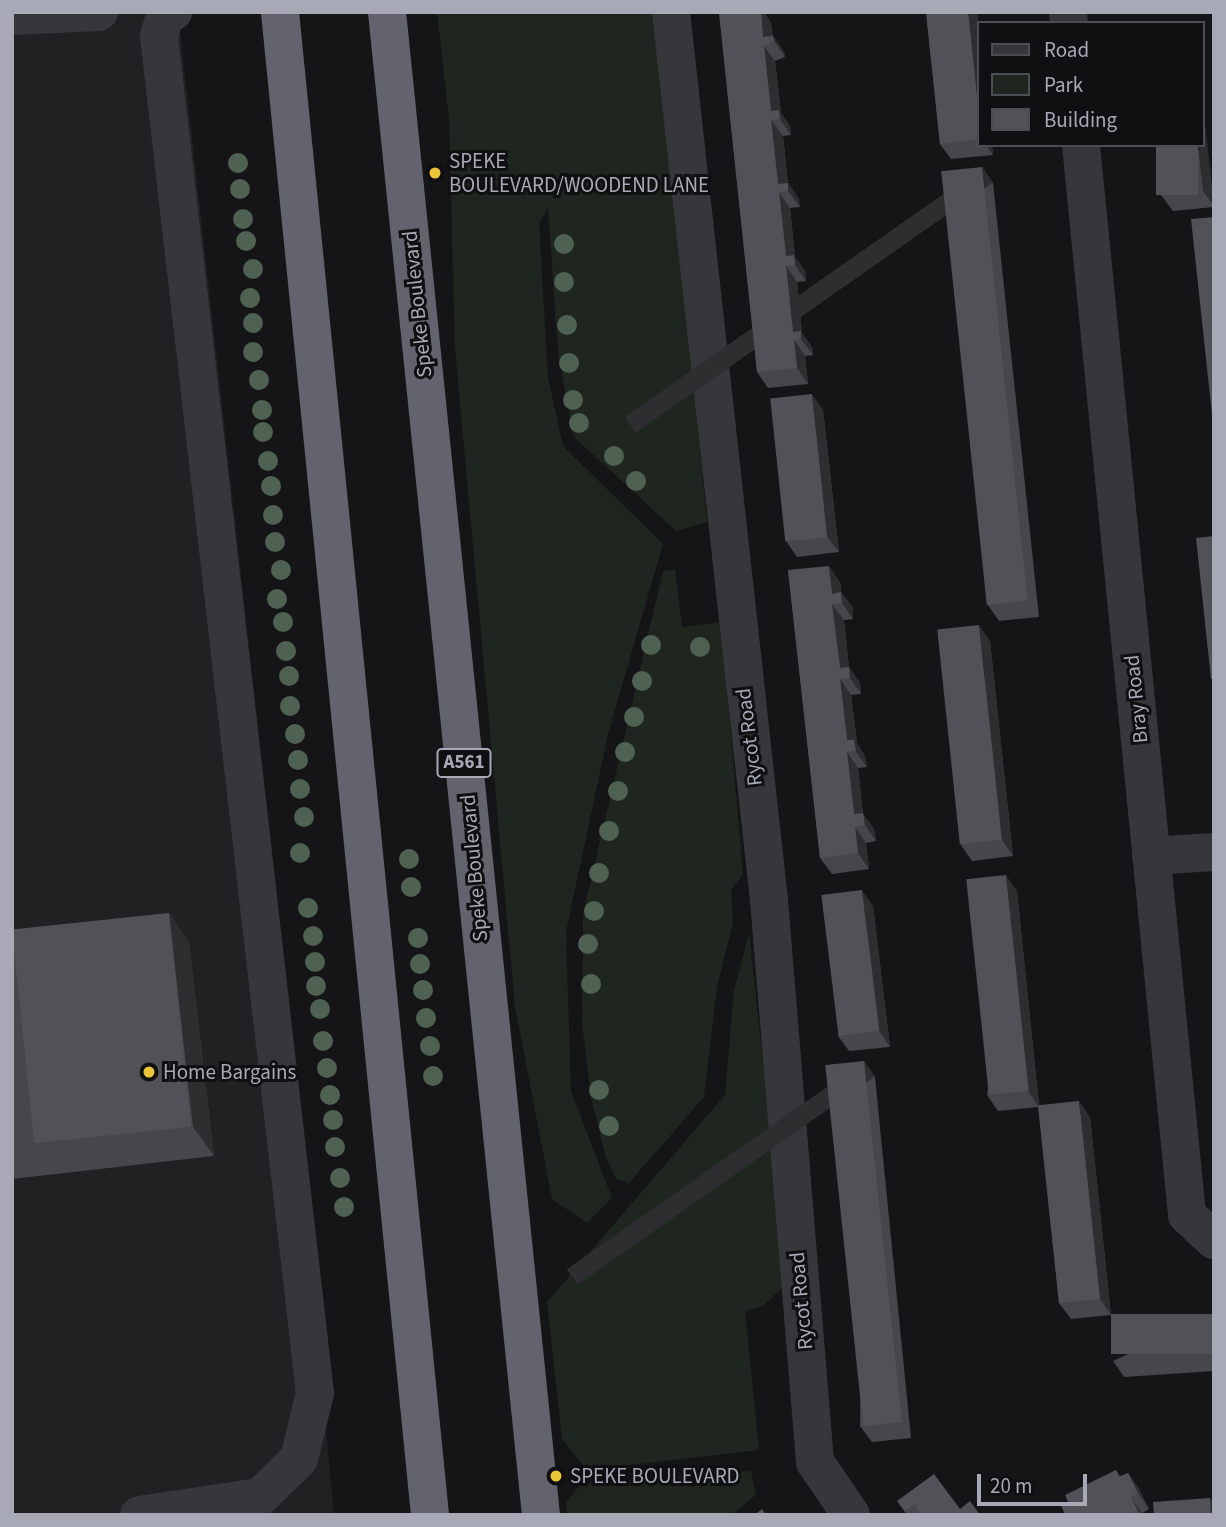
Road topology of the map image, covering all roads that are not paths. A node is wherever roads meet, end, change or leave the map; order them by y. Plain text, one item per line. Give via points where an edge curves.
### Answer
1 (99, 12) edge
2 (280, 12) edge
3 (387, 12) edge
4 (671, 12) edge
5 (12, 16) edge
6 (166, 24) edge
7 (1081, 147) edge
8 (1214, 852) edge
9 (1152, 856) junction
10 (1214, 1240) edge
11 (262, 1506) edge
12 (139, 1515) edge
13 (430, 1515) edge
14 (541, 1515) edge
15 (851, 1515) edge

1 - 5 street
2 - 13 highway
3 - 14 highway, Speke Boulevard / A561
4 - 15 street, Rycot Road via 768,900 815,1462
6 - 11 street via 316,1393 299,1459
7 - 9 street, Bray Road
8 - 9 street
9 - 10 street, Bray Road via 1187,1215
11 - 12 street

